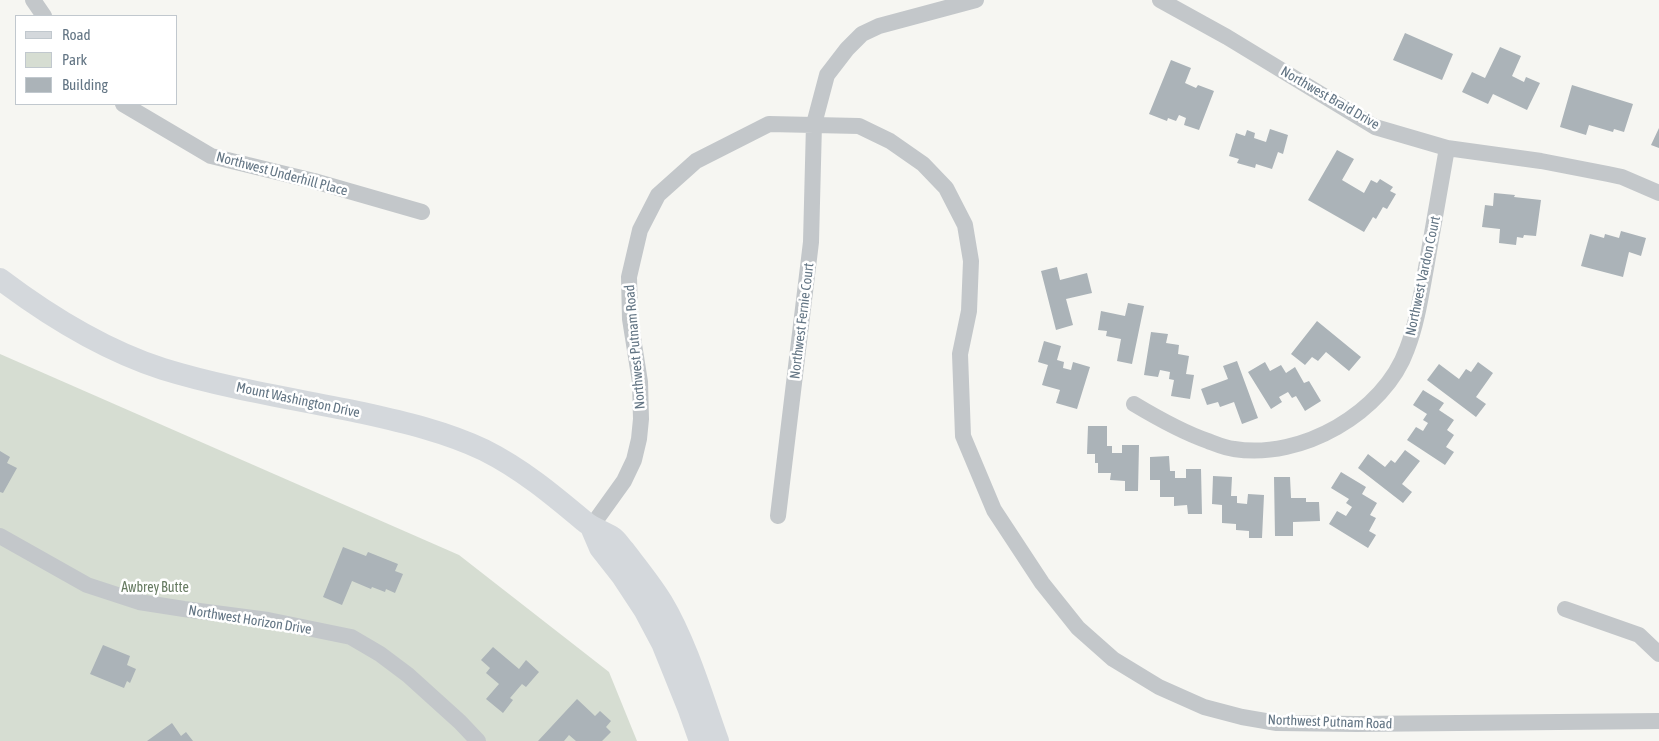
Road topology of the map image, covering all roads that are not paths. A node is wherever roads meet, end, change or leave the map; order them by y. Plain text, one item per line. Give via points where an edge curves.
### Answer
1 (33, 0) edge
2 (976, 0) edge
3 (1160, 0) edge
4 (43, 15) edge
5 (125, 105) edge
6 (814, 124) junction
7 (1448, 148) junction
8 (1659, 193) edge
9 (422, 212) dead end
10 (0, 279) edge
11 (1134, 404) dead end
12 (778, 516) dead end
13 (591, 527) junction
14 (0, 536) edge
15 (1565, 609) dead end
16 (1659, 654) edge
17 (1659, 721) edge
18 (478, 741) edge
19 (700, 741) edge
20 (718, 741) edge

1 - 4 street
2 - 6 street, Northwest Fernie Court via 879,26 862,34 827,75
3 - 7 street, Northwest Braid Drive via 1228,37 1368,124
5 - 9 street, Northwest Underhill Place via 211,156
6 - 12 street, Northwest Fernie Court via 811,242
6 - 13 street, Northwest Putnam Road via 770,124 696,160 658,195 640,230 629,277 630,319 640,382 639,440 624,481
6 - 17 street, Northwest Putnam Road via 859,126 890,141 923,164 946,188 965,225 971,261 969,311 960,354 963,436 994,510 1042,583 1078,628 1112,659 1159,688 1204,707 1277,723
7 - 8 street, Northwest Braid Drive via 1608,174
7 - 11 street, Northwest Vardon Court via 1419,306 1397,372 1379,396 1349,420 1303,443 1275,450 1250,451 1232,449 1186,433
10 - 13 main road, Mount Washington Drive via 68,325 162,368 233,387 423,427 484,450 547,489
13 - 19 main road, Mount Washington Drive via 600,548 654,627
13 - 20 main road, Mount Washington Drive via 613,538 662,603 682,645
14 - 18 street, Northwest Horizon Drive via 87,585 139,602 268,620 351,637 408,675
15 - 16 street via 1639,635

